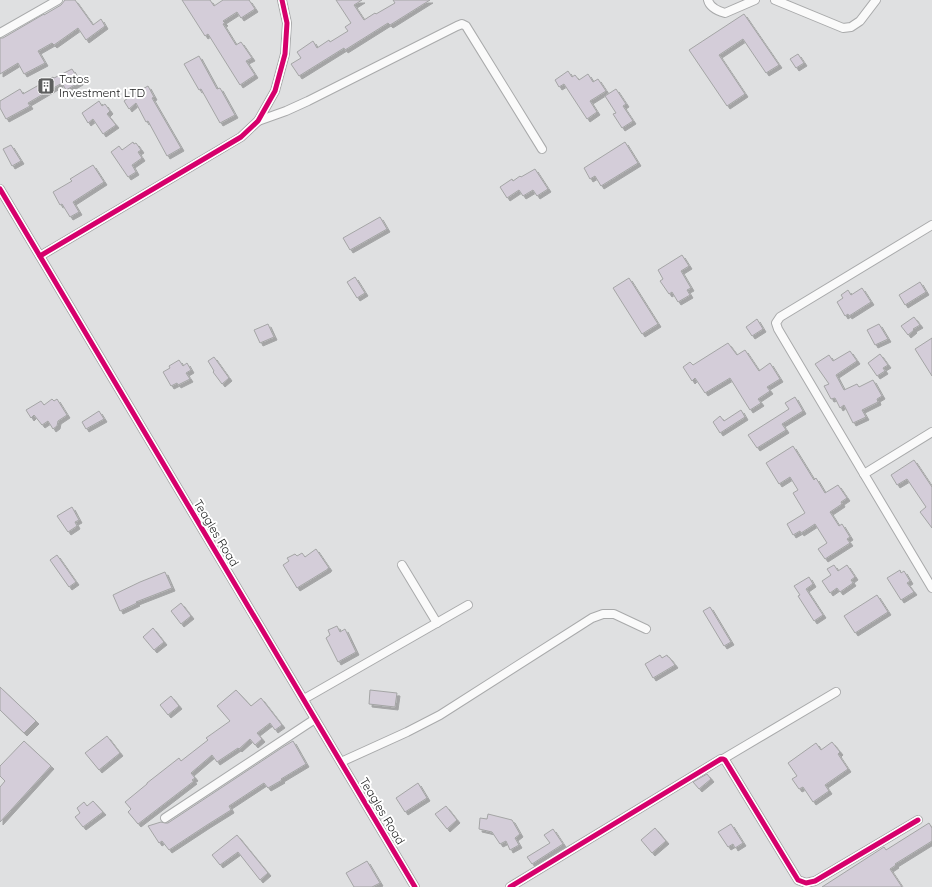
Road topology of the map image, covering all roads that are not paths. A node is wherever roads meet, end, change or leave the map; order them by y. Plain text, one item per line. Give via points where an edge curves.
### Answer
1 (58, 0) edge
2 (282, 0) edge
3 (708, 0) edge
4 (755, 0) edge
5 (775, 0) edge
6 (876, 0) edge
7 (0, 33) edge
8 (258, 121) junction
9 (542, 149) dead end
10 (0, 189) edge
11 (932, 225) edge
12 (40, 256) junction
13 (932, 432) edge
14 (864, 474) junction
15 (402, 565) dead end
16 (932, 588) edge
17 (468, 606) dead end
18 (437, 624) junction
19 (646, 629) dead end
20 (836, 692) dead end
21 (304, 699) junction
22 (315, 719) junction
23 (723, 759) junction
24 (341, 762) junction
25 (165, 818) dead end
26 (918, 820) dead end
27 (416, 887) edge
28 (510, 887) edge

1 - 7 street
2 - 8 street via 287,23 285,54 275,91
3 - 4 street via 709,4 725,13
5 - 6 street via 843,28 851,27 860,21
8 - 9 street via 308,101 462,24 466,26
8 - 12 street via 241,137
10 - 12 street, Teagles Road
11 - 14 street via 780,317 776,323
12 - 21 street, Teagles Road
13 - 14 street
14 - 16 street
15 - 18 street
17 - 18 street
18 - 21 street
19 - 24 street via 614,614 592,618 440,715
20 - 23 street
21 - 22 street, Teagles Road
22 - 24 street, Teagles Road
22 - 25 street
23 - 26 street via 798,880 806,883 815,881
23 - 28 street
24 - 27 street, Teagles Road

